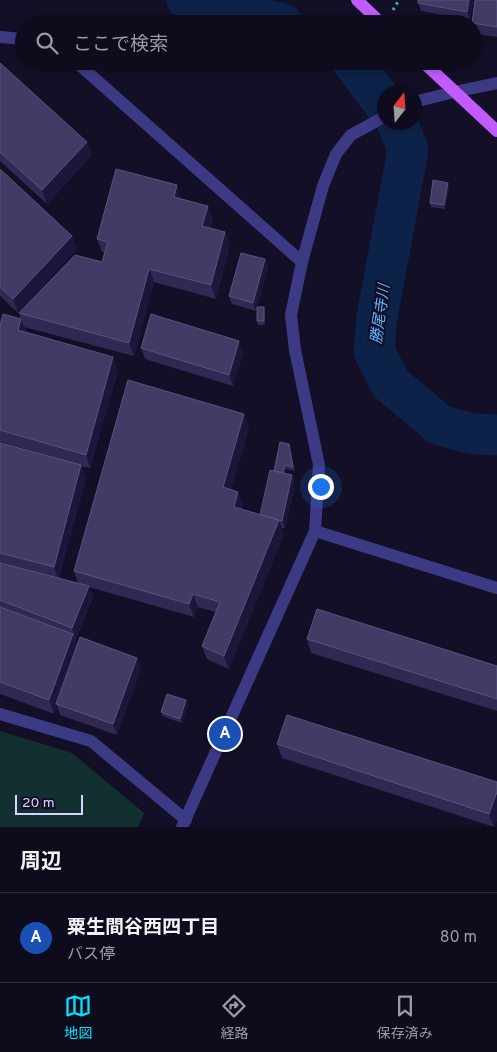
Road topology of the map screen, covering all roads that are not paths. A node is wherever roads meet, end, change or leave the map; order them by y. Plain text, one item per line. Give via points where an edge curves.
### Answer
1 (357, 0) edge
2 (373, 15) edge
3 (0, 37) edge
4 (15, 38) edge
5 (85, 70) edge
6 (431, 70) edge
7 (497, 83) edge
8 (454, 92) junction
9 (422, 100) edge
10 (377, 121) edge
11 (497, 131) edge
12 (302, 262) junction
13 (315, 531) junction
14 (497, 588) edge
15 (0, 714) edge
16 (184, 824) edge

1 - 2 main road
3 - 4 street
5 - 12 street
6 - 8 main road
7 - 8 street
8 - 9 street
8 - 11 main road
10 - 12 street via 351,134 336,154 323,186
12 - 13 street via 291,315 319,465
13 - 14 street
13 - 16 street
15 - 16 street via 91,741

